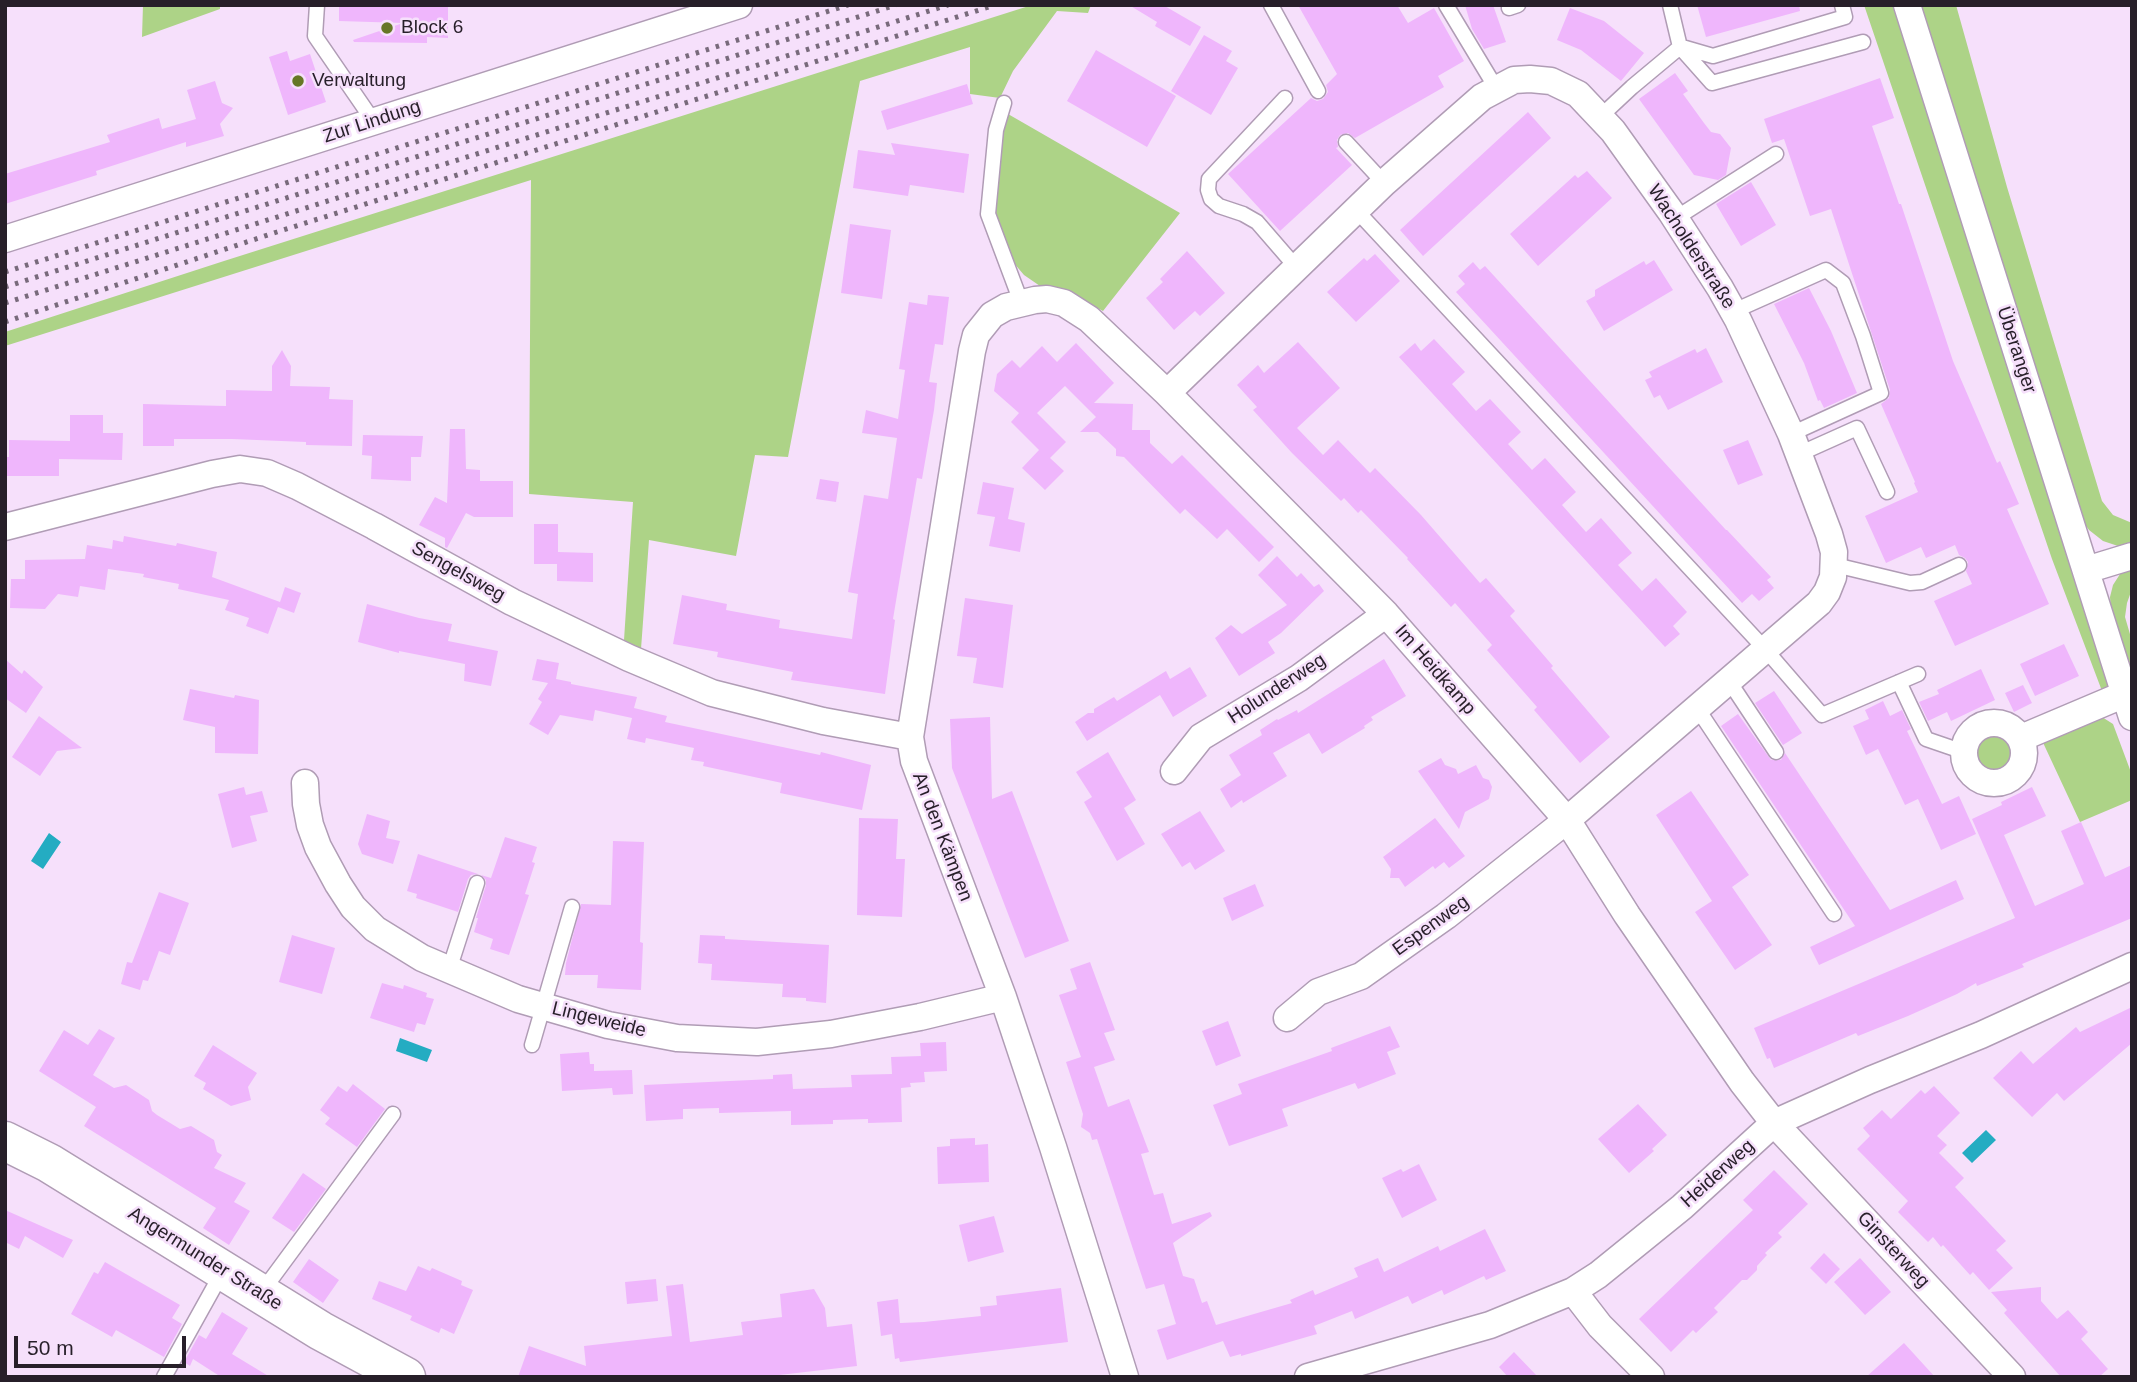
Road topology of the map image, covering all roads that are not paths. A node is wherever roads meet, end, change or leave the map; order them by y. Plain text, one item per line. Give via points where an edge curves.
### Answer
1 (317, 5) edge
2 (739, 5) edge
3 (1271, 5) edge
4 (1446, 5) edge
5 (1670, 5) edge
6 (1842, 5) edge
7 (1908, 5) edge
8 (1863, 42) dead end
9 (1680, 47) junction
10 (1496, 88) junction
11 (1318, 91) dead end
12 (1284, 98) dead end
13 (1004, 103) dead end
14 (1601, 116) junction
15 (374, 122) junction
16 (1346, 142) dead end
17 (1776, 154) dead end
18 (1384, 183) junction
19 (1356, 210) junction
20 (1676, 218) junction
21 (5, 239) edge
22 (1296, 267) junction
23 (1021, 302) junction
24 (1734, 311) junction
25 (1167, 393) junction
26 (1795, 444) junction
27 (1887, 492) dead end
28 (5, 527) edge
29 (2132, 556) edge
30 (1835, 565) junction
31 (1959, 565) dead end
32 (2086, 570) junction
33 (1386, 614) junction
34 (1765, 649) junction
35 (1918, 674) dead end
36 (1729, 681) junction
37 (1899, 682) junction
38 (2129, 707) edge
39 (1697, 708) junction
40 (910, 737) junction
41 (2021, 738) junction
42 (1776, 752) dead end
43 (1964, 752) junction
44 (1174, 771) dead end
45 (305, 783) dead end
46 (1567, 820) junction
47 (477, 883) dead end
48 (572, 907) dead end
49 (1834, 914) dead end
50 (2132, 967) edge
51 (449, 970) junction
52 (1003, 997) junction
53 (542, 1006) junction
54 (1287, 1018) dead end
55 (532, 1045) dead end
56 (393, 1114) dead end
57 (1774, 1123) junction
58 (5, 1141) edge
59 (224, 1270) junction
60 (1573, 1291) junction
61 (261, 1293) junction
62 (164, 1377) edge
63 (406, 1377) edge
64 (1125, 1377) edge
65 (1308, 1377) edge
66 (1651, 1377) edge
67 (2012, 1377) edge

1 - 15 lane via 315,36
2 - 15 street, Zur Lindung
3 - 11 lane
4 - 10 lane
5 - 9 lane
6 - 9 lane via 1845,17 1713,56
7 - 32 street, Überanger
8 - 9 lane via 1712,83
9 - 14 lane
10 - 14 street, Wacholderstraße via 1514,80 1551,81 1578,94
10 - 18 street, Wacholderstraße
12 - 22 lane via 1209,179 1208,190 1219,206 1257,222
13 - 23 lane via 996,130 988,214
14 - 20 street, Wacholderstraße
15 - 21 street, Zur Lindung
16 - 18 lane
17 - 20 lane
18 - 19 street, Wacholderstraße
19 - 22 street, Wacholderstraße
19 - 34 lane
20 - 24 street, Wacholderstraße
22 - 25 street, Wacholderstraße
23 - 25 street, Im Heidkamp via 1047,299 1064,303 1089,319
23 - 40 street, An den Kämpen via 992,315 976,335 971,351
24 - 26 street, Wacholderstraße
24 - 26 lane via 1826,270 1843,283 1881,393
25 - 33 street, Im Heidkamp
26 - 27 lane via 1857,428
26 - 30 street, Wacholderstraße via 1829,534
28 - 40 street, Sengelsweg via 212,474 240,469 267,473 512,602 712,693
29 - 32 street
30 - 31 lane via 1910,583 1923,582
30 - 34 street via 1819,603
32 - 38 street, Überanger
33 - 44 street, Holunderweg via 1300,678 1201,737
33 - 46 street, Im Heidkamp
34 - 36 street
34 - 37 lane via 1822,715
35 - 37 lane
36 - 39 street
36 - 42 lane
37 - 43 lane via 1926,739
38 - 41 street, Überanger
39 - 46 street
39 - 49 lane
40 - 52 street, An den Kämpen via 914,761
41 - 43 street via 2006,725 1987,723 1970,734
41 - 43 street via 2024,760 2012,778 2001,782 1980,780 1971,773
45 - 51 street, Lingeweide via 318,847 354,907 375,929
46 - 54 street, Espenweg via 1446,916 1361,976 1318,992
46 - 57 street, Im Heidkamp via 1627,915
47 - 51 lane
48 - 53 lane
50 - 57 street, Heiderweg
51 - 53 street, Lingeweide
52 - 53 street, Lingeweide via 831,1034 757,1042 677,1038
52 - 64 street, An den Kämpen
53 - 55 lane
56 - 61 lane
57 - 60 street, Heiderweg via 1682,1207
57 - 67 street, Ginsterweg
58 - 59 main road, Angermunder Straße
59 - 61 main road, Angermunder Straße
59 - 62 lane
60 - 65 street, Heiderweg via 1490,1325
60 - 66 street via 1600,1326
61 - 63 main road, Angermunder Straße

